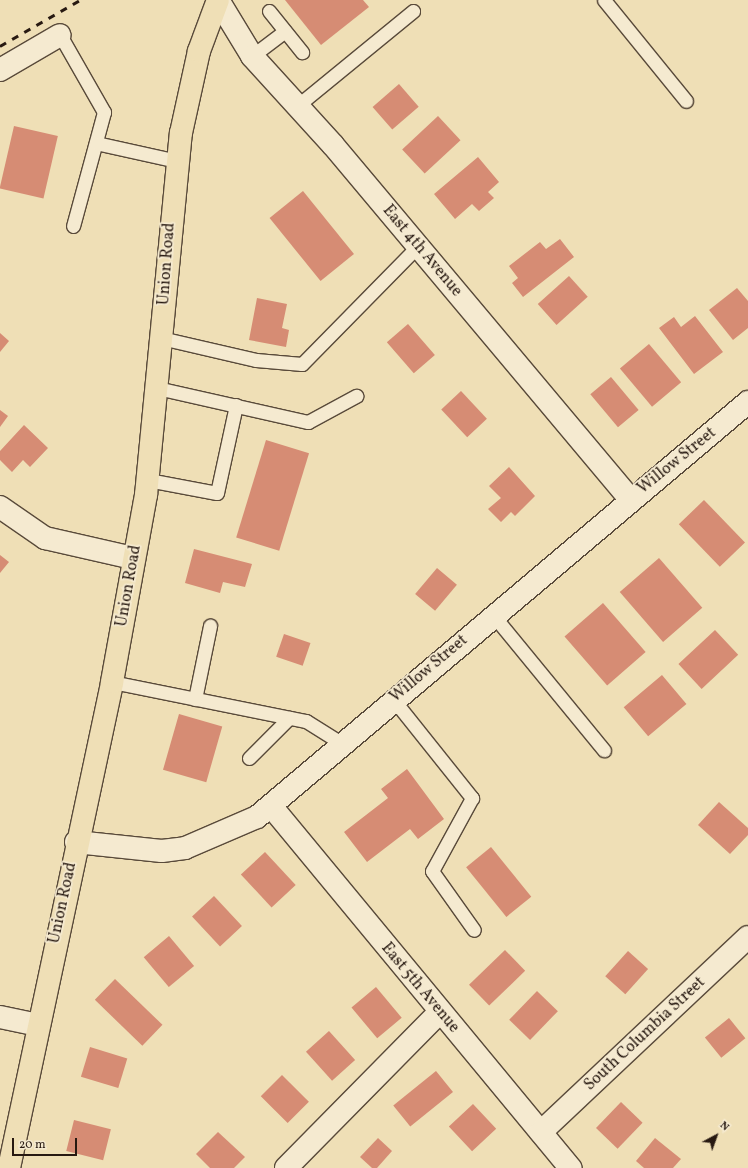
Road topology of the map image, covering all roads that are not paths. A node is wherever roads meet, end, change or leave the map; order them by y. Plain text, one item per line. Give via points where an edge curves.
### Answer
1 (218, 0) edge
2 (604, 0) edge
3 (269, 11) dead end
4 (413, 11) dead end
5 (285, 31) junction
6 (60, 35) joint
7 (302, 52) dead end
8 (252, 56) junction
9 (0, 70) edge
10 (686, 101) dead end
11 (297, 106) junction
12 (96, 143) junction
13 (176, 161) junction
14 (73, 226) dead end
15 (418, 246) junction
16 (161, 338) junction
17 (157, 388) junction
18 (356, 396) dead end
19 (748, 402) edge
20 (236, 405) junction
21 (148, 480) junction
22 (630, 499) junction
23 (0, 507) edge
24 (133, 558) junction
25 (493, 615) junction
26 (210, 626) dead end
27 (112, 682) junction
28 (196, 699) junction
29 (393, 699) junction
30 (289, 718) junction
31 (341, 743) junction
32 (604, 750) dead end
33 (249, 758) dead end
34 (271, 806) junction
35 (76, 842) junction
36 (474, 930) dead end
37 (748, 936) edge
38 (440, 1012) junction
39 (0, 1017) edge
40 (38, 1025) junction
41 (541, 1132) junction
42 (9, 1168) edge
43 (286, 1168) edge
44 (571, 1168) edge

1 - 8 street, East 4th Avenue
1 - 13 main road, Union Road via 190,84
2 - 10 lane
3 - 5 lane
4 - 11 lane
5 - 7 lane
5 - 8 lane
6 - 9 street
6 - 12 lane via 104,112
8 - 11 street, East 4th Avenue
11 - 15 street, East 4th Avenue
12 - 13 lane
12 - 14 lane
13 - 16 main road, Union Road
15 - 16 lane via 302,364 256,360
15 - 22 street, East 4th Avenue
16 - 17 main road, Union Road
17 - 20 lane
17 - 21 main road, Union Road
18 - 20 lane via 308,422
19 - 22 street, Willow Street
20 - 21 lane via 217,493
21 - 24 main road, Union Road
22 - 25 street, Willow Street
23 - 24 street via 45,538
24 - 27 main road, Union Road
25 - 29 street, Willow Street
25 - 32 lane
26 - 28 lane
27 - 28 lane
27 - 35 main road, Union Road
28 - 30 lane
29 - 31 street, Willow Street
29 - 36 lane via 472,798 432,871
30 - 31 lane via 306,721
30 - 33 lane
31 - 34 street, Willow Street
34 - 35 street, Willow Street via 233,831 185,848 162,851
34 - 38 street, East 5th Avenue
35 - 40 main road, Union Road
37 - 41 street, South Columbia Street
38 - 41 street, East 5th Avenue
38 - 43 street
39 - 40 street
40 - 42 main road, Union Road
41 - 44 street, East 5th Avenue

